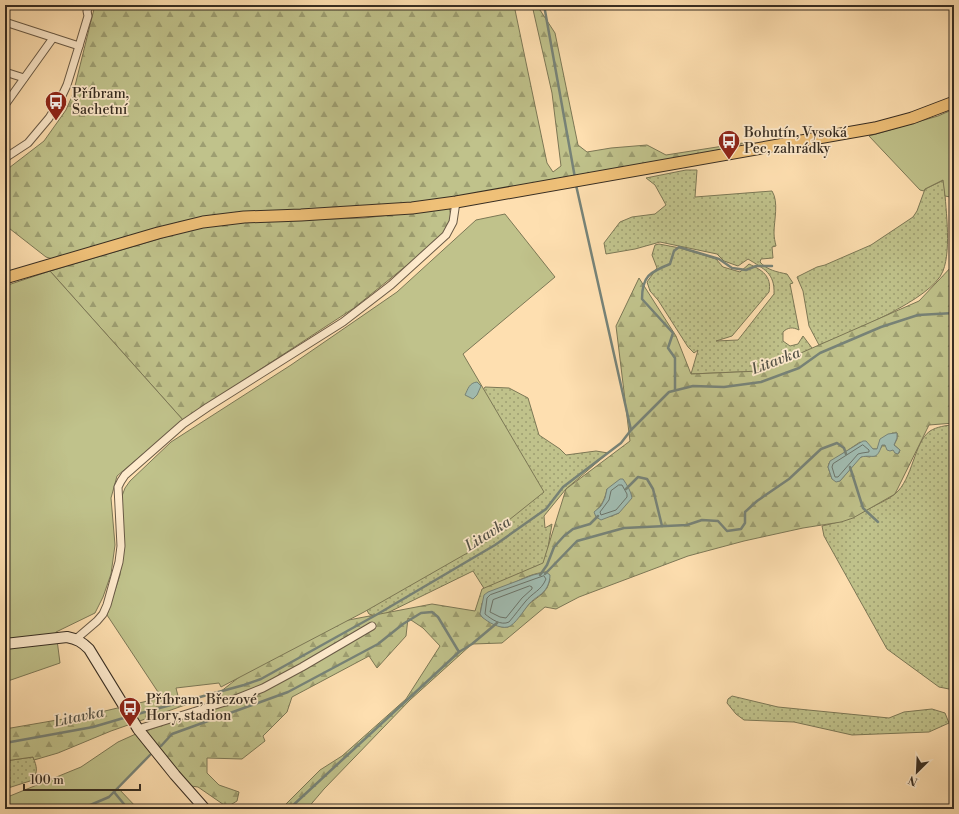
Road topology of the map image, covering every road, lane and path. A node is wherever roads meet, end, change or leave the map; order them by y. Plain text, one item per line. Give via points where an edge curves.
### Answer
1 (87, 7) edge
2 (5, 22) edge
3 (53, 38) junction
4 (79, 46) junction
5 (5, 72) edge
6 (24, 78) junction
7 (954, 102) edge
8 (5, 105) edge
9 (5, 158) edge
10 (456, 202) junction
11 (5, 278) edge
12 (372, 626) dead end
13 (76, 639) junction
14 (5, 644) edge
15 (135, 725) junction
16 (205, 809) edge

1 - 4 street via 88,16
2 - 3 street
3 - 4 street
3 - 6 street
4 - 9 street via 67,86 49,118 28,143
5 - 6 street
6 - 8 street
7 - 10 main road via 912,118 875,128
10 - 11 main road via 412,208 244,217 203,222
10 - 13 street via 453,222 446,235 391,285 344,322 208,406 183,424 125,475 118,487 119,562 107,605 97,621
12 - 15 street via 262,688 238,698
13 - 14 street via 67,637
13 - 15 street via 89,649
15 - 16 street

